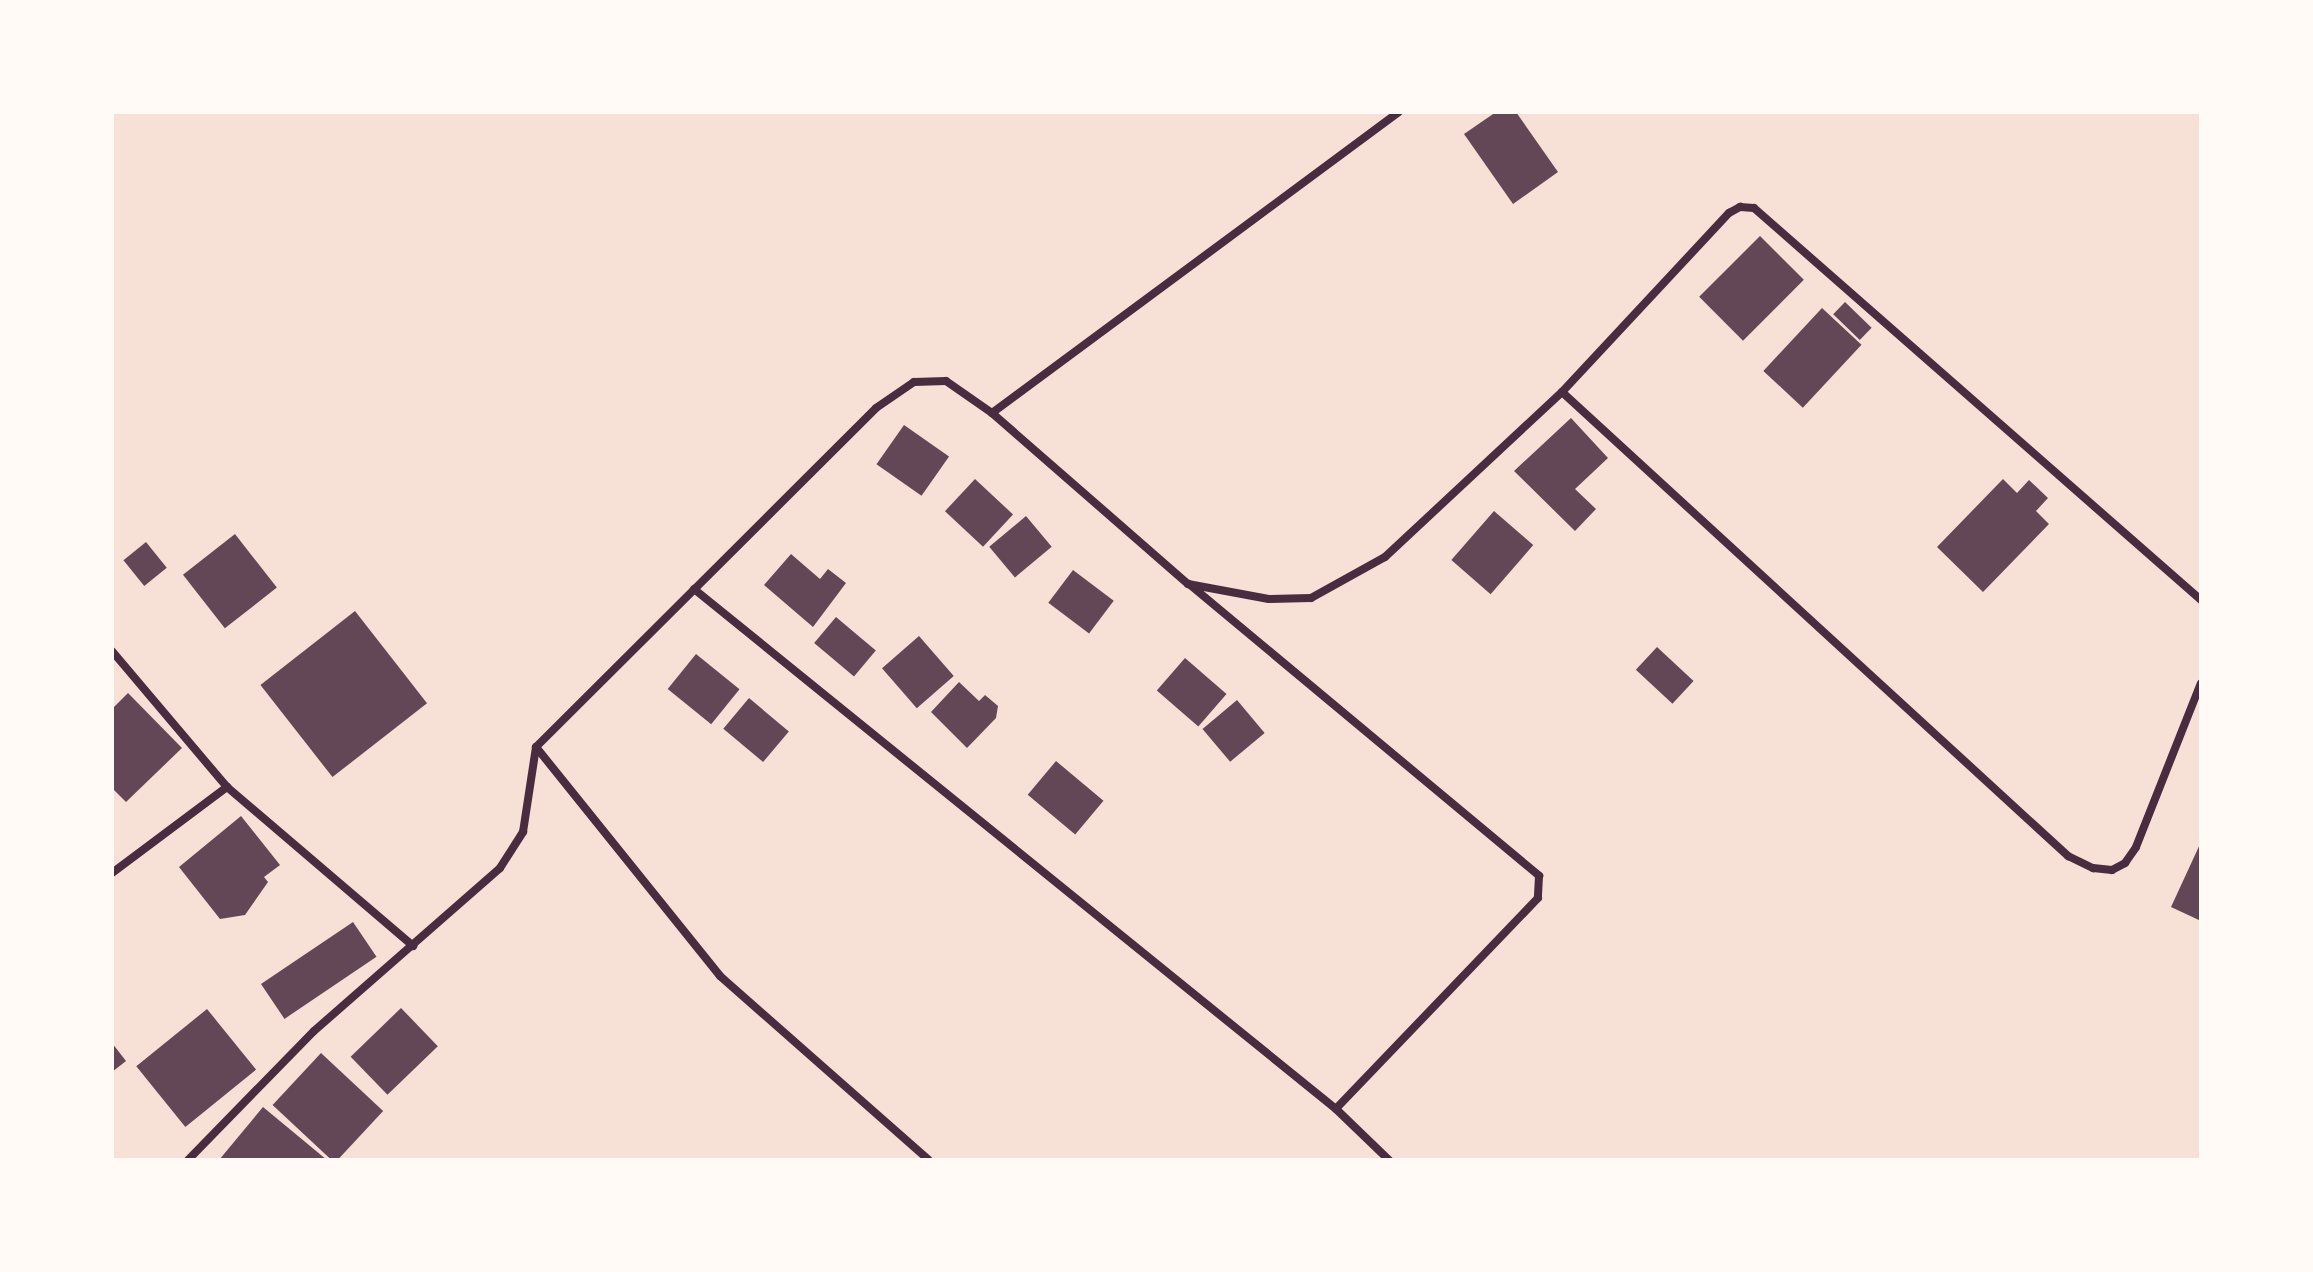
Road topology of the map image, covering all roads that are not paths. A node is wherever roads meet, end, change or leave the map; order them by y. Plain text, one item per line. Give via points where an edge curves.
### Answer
1 (1399, 112) edge
2 (1562, 392) junction
3 (992, 413) junction
4 (1188, 584) junction
5 (694, 589) junction
6 (2201, 600) edge
7 (112, 651) edge
8 (2201, 683) edge
9 (536, 747) junction
10 (227, 787) junction
11 (112, 873) edge
12 (413, 946) junction
13 (1336, 1109) junction
14 (188, 1160) edge
15 (929, 1160) edge
16 (1389, 1160) edge

1 - 3 street
2 - 4 street via 1385,557 1346,583 1311,598 1269,599
2 - 6 street via 1729,213 1754,208
2 - 8 street via 2068,856 2093,868 2112,870 2136,847
3 - 4 street
3 - 5 street via 946,381 931,378 902,388
4 - 13 street via 1539,876 1538,898
5 - 9 street
5 - 13 street
7 - 10 street
9 - 12 street via 529,807 515,850
9 - 15 street via 720,976
10 - 11 street
10 - 12 street
12 - 14 street via 314,1031
13 - 16 street

